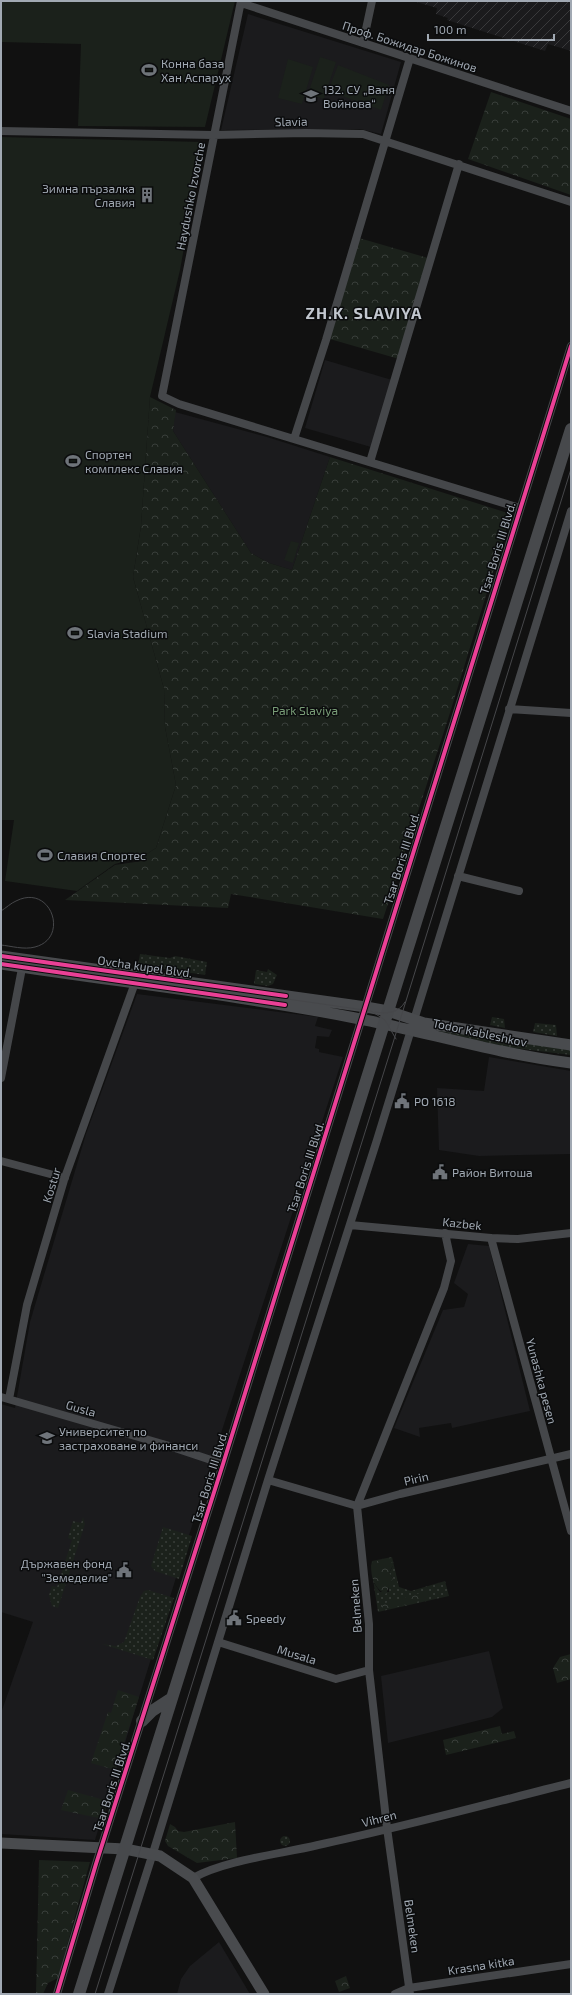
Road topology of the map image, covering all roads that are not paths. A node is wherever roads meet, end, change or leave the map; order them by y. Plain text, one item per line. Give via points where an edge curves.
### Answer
1 (372, 1) edge
2 (241, 2) edge
3 (363, 43) junction
4 (410, 58) junction
5 (571, 110) edge
6 (1, 131) edge
7 (213, 135) junction
8 (384, 141) junction
9 (459, 164) junction
10 (571, 202) edge
11 (571, 346) edge
12 (571, 429) edge
13 (294, 439) junction
14 (370, 462) junction
15 (520, 508) junction
16 (571, 511) edge
17 (509, 709) junction
18 (571, 713) edge
19 (458, 876) junction
20 (519, 891) dead end
21 (1, 956) edge
22 (23, 963) junction
23 (1, 964) edge
24 (136, 979) junction
25 (366, 1007) junction
26 (388, 1011) junction
27 (362, 1019) junction
28 (384, 1024) junction
29 (412, 1025) junction
30 (571, 1045) edge
31 (571, 1063) edge
32 (1, 1078) edge
33 (1, 1161) edge
34 (65, 1178) junction
35 (350, 1225) junction
36 (445, 1233) junction
37 (571, 1233) edge
38 (491, 1238) junction
39 (5, 1398) edge
40 (571, 1454) edge
41 (551, 1459) junction
42 (223, 1464) junction
43 (268, 1480) junction
44 (357, 1506) junction
45 (571, 1531) edge
46 (218, 1642) junction
47 (369, 1670) junction
48 (172, 1698) junction
49 (142, 1721) junction
50 (571, 1783) edge
51 (387, 1828) junction
52 (1, 1843) edge
53 (102, 1849) junction
54 (125, 1849) junction
55 (153, 1853) junction
56 (193, 1878) junction
57 (571, 1964) edge
58 (410, 1991) edge
59 (57, 1994) edge
60 (79, 1994) edge
61 (108, 1994) edge
62 (264, 1994) edge
63 (395, 1994) edge

1 - 3 street
2 - 3 street, Проф. Божидар Божинов
2 - 7 street, Haydushko Izvorche
3 - 4 street, Проф. Божидар Божинов
4 - 5 street, Проф. Божидар Божинов
4 - 8 street
6 - 7 street, Slavia
7 - 8 street, Slavia via 363,134
7 - 13 street, Haydushko Izvorche via 162,396 179,404
8 - 9 street, Slavia
8 - 13 street via 326,340
9 - 10 street, Slavia
9 - 14 street
11 - 15 street, Tsar Boris III Blvd.
12 - 26 main road
13 - 14 street
14 - 15 street
15 - 25 street, Tsar Boris III Blvd.
16 - 17 street
17 - 18 street
17 - 19 street
19 - 20 street
19 - 29 street
21 - 22 main road, Ovcha kupel Blvd.
22 - 23 main road, Ovcha kupel Blvd.
22 - 24 main road, Ovcha kupel Blvd.
22 - 32 street
24 - 25 main road, Ovcha kupel Blvd.
24 - 27 main road, Ovcha kupel Blvd.
24 - 34 street, Kostur
25 - 26 main road, Ovcha kupel Blvd.
25 - 27 street, Tsar Boris III Blvd.
26 - 28 main road
26 - 29 main road, Todor Kableshkov
27 - 28 main road, Ovcha kupel Blvd.
27 - 42 street, Tsar Boris III Blvd.
28 - 29 main road, Todor Kableshkov
28 - 48 main road
29 - 30 main road, Todor Kableshkov via 424,1023
29 - 31 main road, Todor Kableshkov
29 - 35 street
33 - 34 street
34 - 39 street, Kostur via 27,1305
35 - 36 street, Kazbek
35 - 43 street
36 - 38 street, Kazbek
36 - 44 street, Belmeken via 451,1261 444,1288
37 - 38 street, Kazbek via 518,1239
38 - 41 street, Yunashka pesen
39 - 42 street, Gusla
40 - 41 street, Pirin
41 - 44 street, Pirin
41 - 45 street, Yunashka pesen
42 - 49 street, Tsar Boris III Blvd.
43 - 44 street
43 - 46 street
44 - 47 street, Belmeken via 369,1624
46 - 47 street, Musala via 336,1678
46 - 55 street
47 - 51 street, Belmeken
48 - 49 main road
48 - 54 main road
49 - 53 street, Tsar Boris III Blvd.
50 - 51 street, Vihren
51 - 56 street, Vihren via 206,1871
51 - 58 street, Belmeken
52 - 53 main road
53 - 54 main road
53 - 59 street, Tsar Boris III Blvd.
54 - 55 main road
54 - 60 main road
55 - 56 main road
55 - 61 street
56 - 62 main road
57 - 58 street, Krasna kitka
58 - 63 street, Krasna kitka

